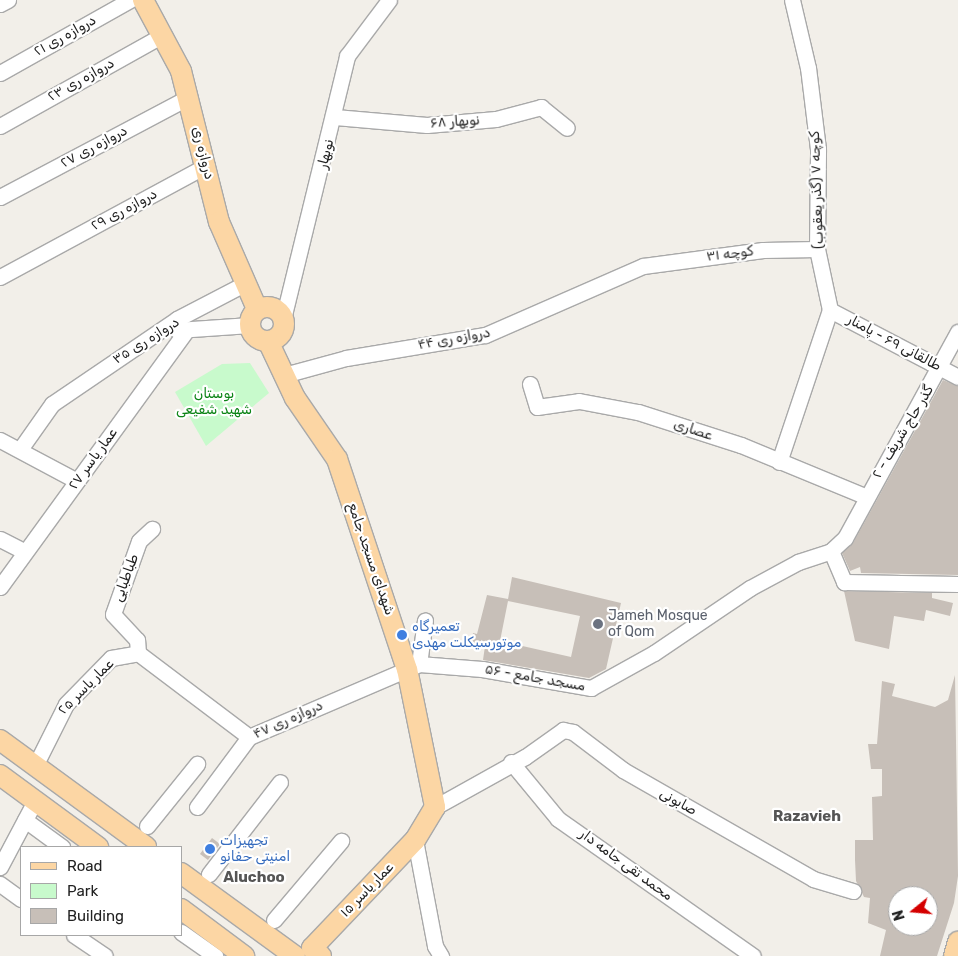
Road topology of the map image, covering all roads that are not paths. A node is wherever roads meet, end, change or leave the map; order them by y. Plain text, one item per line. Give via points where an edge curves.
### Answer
1 (8, 0) edge
2 (130, 0) edge
3 (143, 0) edge
4 (390, 0) edge
5 (792, 0) edge
6 (0, 4) edge
7 (163, 35) junction
8 (0, 73) edge
9 (189, 96) junction
10 (335, 117) junction
11 (0, 126) edge
12 (567, 128) dead end
13 (208, 165) junction
14 (0, 197) edge
15 (817, 249) junction
16 (643, 266) joint
17 (0, 277) edge
18 (244, 284) junction
19 (830, 310) junction
20 (253, 317) junction
21 (283, 319) junction
22 (179, 326) junction
23 (958, 332) edge
24 (268, 341) junction
25 (941, 368) junction
26 (284, 375) junction
27 (958, 377) edge
28 (530, 384) dead end
29 (0, 440) edge
30 (21, 448) junction
31 (779, 462) junction
32 (77, 481) junction
33 (866, 496) junction
34 (152, 529) dead end
35 (0, 539) edge
36 (831, 551) junction
37 (25, 552) junction
38 (958, 584) edge
39 (0, 587) edge
40 (425, 620) dead end
41 (138, 653) junction
42 (413, 666) junction
43 (249, 737) junction
44 (0, 740) edge
45 (511, 762) junction
46 (197, 764) dead end
47 (34, 766) junction
48 (0, 774) edge
49 (280, 782) dead end
50 (35, 801) junction
51 (197, 807) dead end
52 (432, 814) junction
53 (25, 820) junction
54 (147, 826) dead end
55 (415, 840) junction
56 (341, 842) dead end
57 (61, 846) edge
58 (97, 846) edge
59 (145, 846) edge
60 (0, 867) edge
61 (182, 874) edge
62 (209, 874) dead end
63 (0, 884) edge
64 (853, 891) dead end
65 (20, 898) edge
66 (182, 910) edge
67 (274, 920) dead end
68 (182, 933) edge
69 (75, 936) edge
70 (958, 942) edge
71 (105, 956) edge
72 (215, 956) edge
73 (244, 956) edge
74 (295, 956) edge
75 (321, 956) edge
76 (441, 956) edge
77 (753, 956) edge
78 (954, 956) edge

1 - 6 street
2 - 8 street, دروازه ری ۲۱
3 - 7 main road, دروازه ری
4 - 10 street, نوبهار via 347,56
5 - 15 street, کوچه ۷ (گذر یعقوب) via 808,68 818,149
7 - 9 main road, دروازه ری
7 - 11 street, دروازه ری ۲۳
9 - 13 main road, دروازه ری
9 - 14 street, دروازه ری ۲۷
10 - 12 street, نوبهار ۶۸ via 427,125 496,119 541,107
10 - 21 street, نوبهار
13 - 17 street, دروازه ری ۲۹
13 - 18 main road, دروازه ری via 219,222
15 - 16 street, کوچه ۳۱ via 764,250
15 - 19 street, کوچه ۷ (گذر یعقوب)
16 - 26 street, دروازه ری ۴۴ via 485,336 346,358
18 - 20 main road, دروازه ری
18 - 22 street, دروازه ری ۳۵
19 - 25 street, طالقانی ۶۹ - پامنار
19 - 31 street
20 - 21 main road via 273,308
20 - 22 street
20 - 24 main road via 256,337
21 - 24 main road via 281,334
22 - 30 street, دروازه ری ۳۵ via 77,385 44,412
22 - 32 street, عمار یاسر ۲۷
23 - 25 street, ۲ - گذر حاج شریف
24 - 26 main road, شهدای مسجد جامع
25 - 27 street, طالقانی ۶۹ - پامنار
25 - 33 street, ۲ - گذر حاج شریف
26 - 42 main road, شهدای مسجد جامع via 337,459
28 - 31 street, عصاری via 537,407 579,401 604,403 741,445
29 - 30 street
30 - 32 street
31 - 33 street, عصاری
32 - 37 street, عمار یاسر ۲۷
33 - 36 street, ۵۶ - مسجد جامع via 846,538
34 - 41 street, طباطبایی via 139,541 113,614 137,640
35 - 37 street
36 - 38 street via 844,582 902,581 925,587
36 - 42 street, ۵۶ - مسجد جامع via 798,562 750,588 654,653 591,688 482,669
37 - 39 street, عمار یاسر ۲۷
40 - 42 street
41 - 43 street
41 - 47 street, عمار یاسر ۲۵ via 111,658 66,704
42 - 43 street, دروازه ری ۴۷
42 - 52 main road, شهدای مسجد جامع
43 - 51 street, دروازه ری ۴۷
44 - 47 main road
45 - 52 street, صابونی
45 - 64 street, صابونی via 526,757 563,730 573,732 623,770 812,879
45 - 77 street, محمد تقی جامه دار via 558,819
46 - 54 street
47 - 59 main road
48 - 50 main road
49 - 62 street
50 - 53 street
50 - 58 main road
52 - 55 main road, عمار یاسر ۱۵
53 - 57 street
53 - 60 street
55 - 75 main road, عمار یاسر ۱۵ via 312,948
55 - 76 street via 435,946
56 - 67 street
61 - 74 main road
63 - 65 street
66 - 73 main road
68 - 72 street
69 - 71 street
70 - 78 main road

